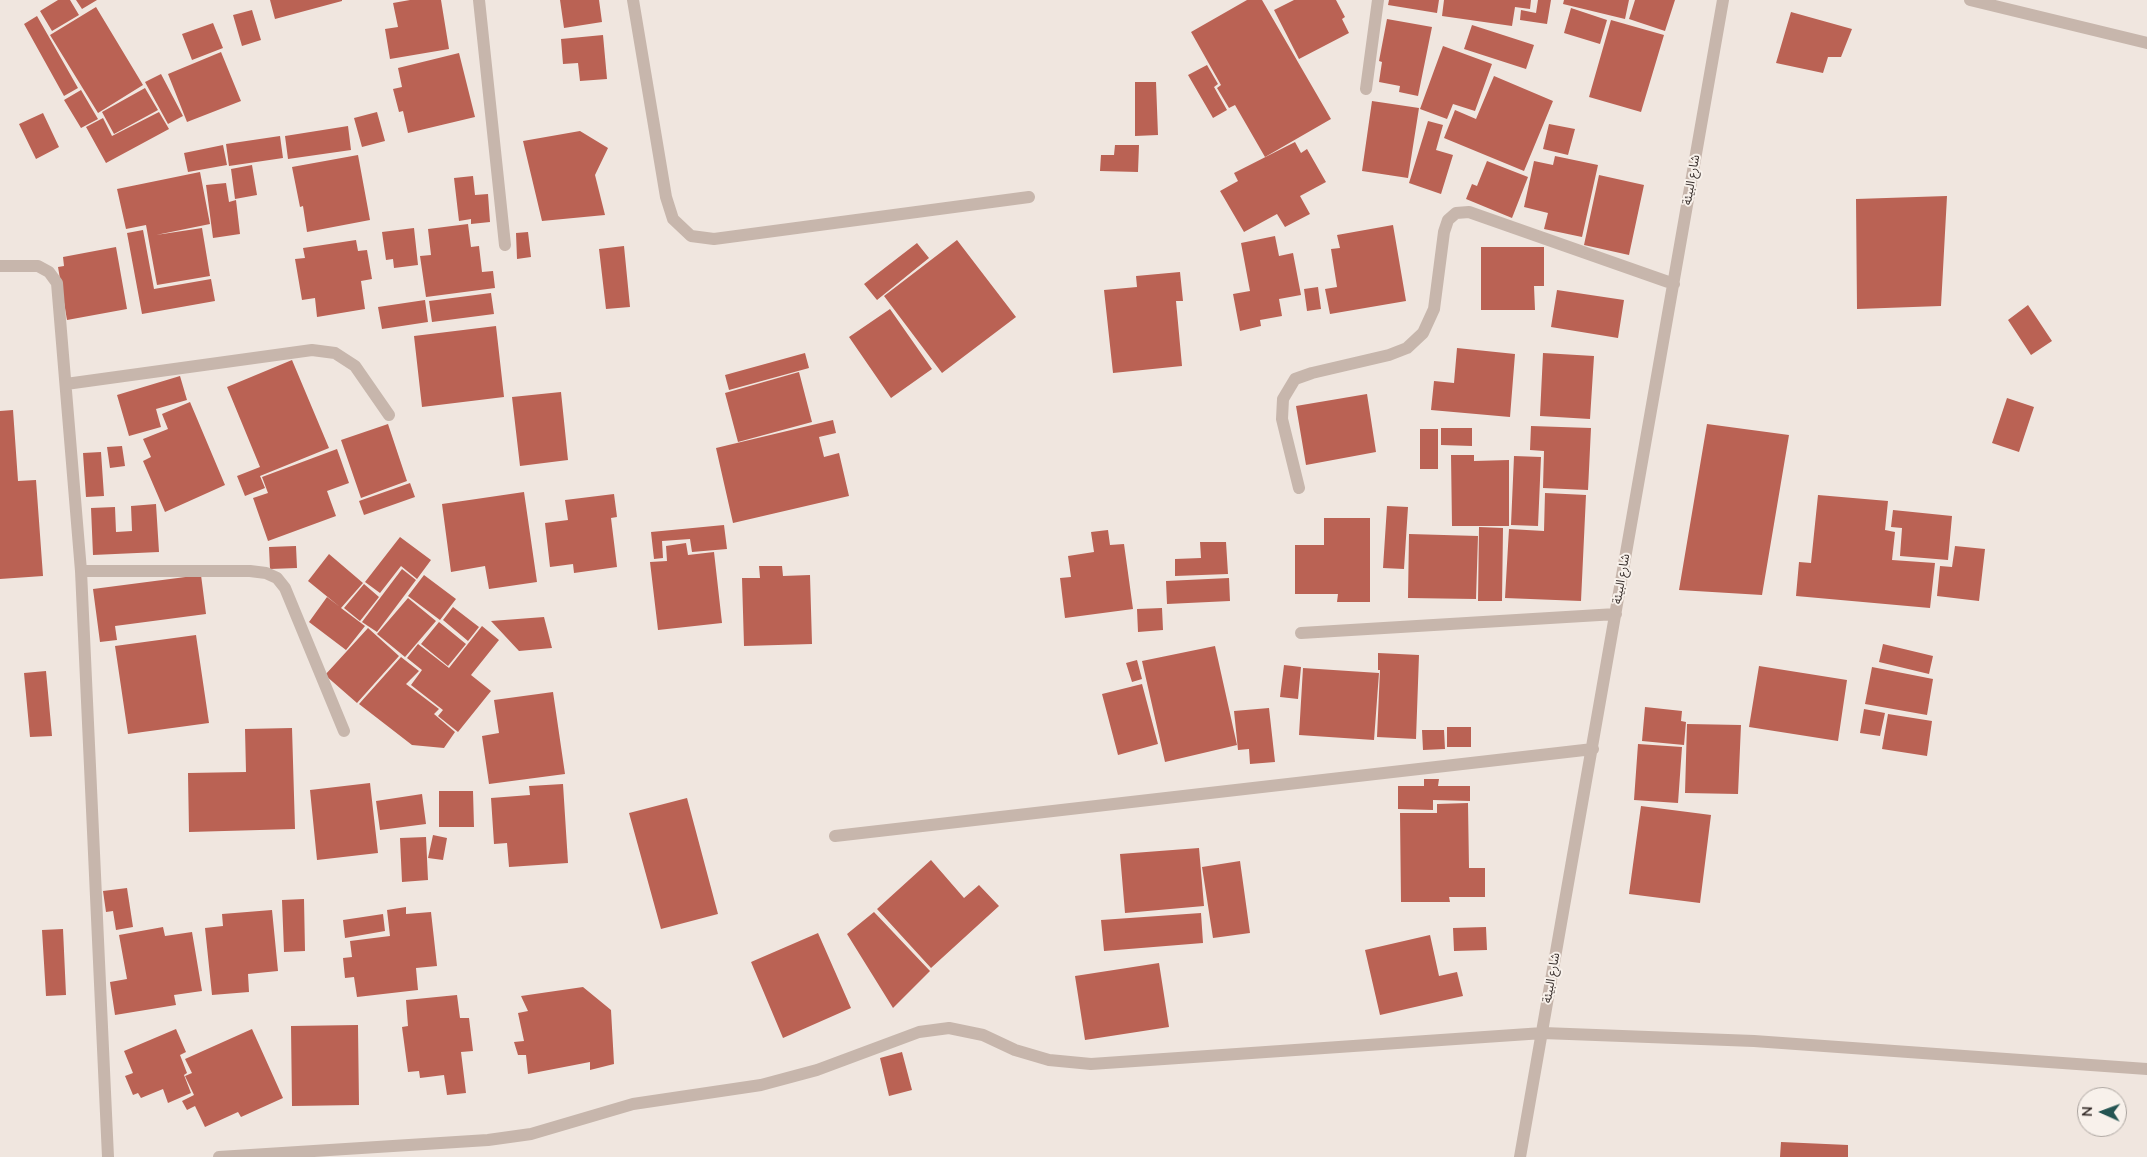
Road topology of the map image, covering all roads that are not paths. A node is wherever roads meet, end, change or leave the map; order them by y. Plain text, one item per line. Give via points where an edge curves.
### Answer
1 (479, 0) edge
2 (633, 0) edge
3 (1378, 0) edge
4 (1723, 0) edge
5 (1970, 0) edge
6 (2147, 43) edge
7 (1366, 89) dead end
8 (1029, 197) dead end
9 (505, 245) dead end
10 (0, 266) edge
11 (1674, 284) junction
12 (66, 384) junction
13 (389, 415) dead end
14 (1299, 488) dead end
15 (81, 570) junction
16 (1616, 614) junction
17 (1301, 633) dead end
18 (344, 731) dead end
19 (1593, 748) junction
20 (835, 836) dead end
21 (1543, 1033) junction
22 (2147, 1068) edge
23 (108, 1157) edge
24 (219, 1157) edge
25 (1520, 1157) edge

1 - 9 street
2 - 8 street via 666,197 673,219 690,236 714,239
3 - 7 street
4 - 11 street, شارع البيئة
5 - 6 street
10 - 12 street via 38,266 49,272 57,283
11 - 14 street via 1469,212 1456,214 1448,220 1444,232 1434,309 1423,333 1407,348 1389,355 1295,379 1282,399 1282,419
11 - 16 street, شارع البيئة
12 - 13 street via 312,350 335,353 354,366
12 - 15 street
15 - 18 street via 250,571 277,578 286,588
15 - 23 street
16 - 17 street
16 - 19 street, شارع البيئة
19 - 20 street
19 - 21 street, شارع البيئة
21 - 22 street via 1754,1040
21 - 24 street via 1091,1064 1049,1060 1015,1050 983,1035 949,1028 919,1032 817,1070 761,1085 633,1104 531,1134 488,1140
21 - 25 street, شارع البيئة

